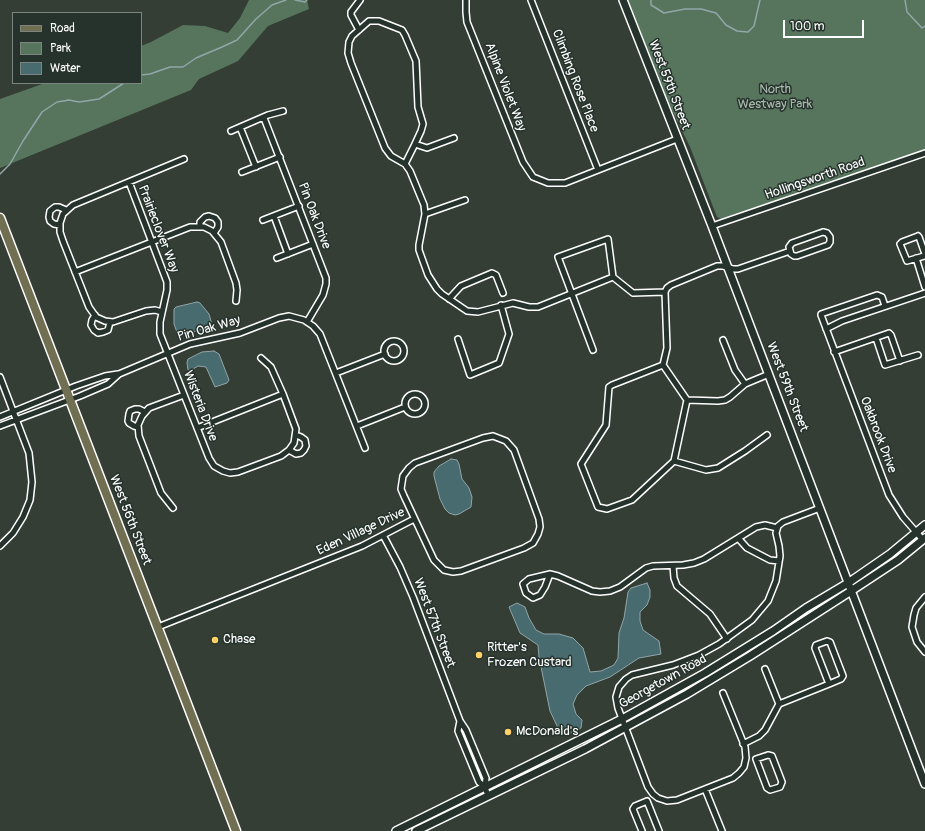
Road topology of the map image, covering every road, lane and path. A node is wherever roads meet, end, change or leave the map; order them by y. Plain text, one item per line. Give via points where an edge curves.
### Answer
1 (360, 0) edge
2 (466, 0) edge
3 (531, 0) edge
4 (623, 0) edge
5 (359, 30) junction
6 (283, 112) dead end
7 (264, 118) junction
8 (240, 127) junction
9 (231, 131) dead end
10 (454, 138) dead end
11 (677, 139) junction
12 (415, 144) junction
13 (925, 153) edge
14 (280, 157) junction
15 (184, 159) dead end
16 (405, 164) junction
17 (256, 167) junction
18 (598, 170) junction
19 (242, 172) dead end
20 (128, 182) junction
21 (465, 200) dead end
22 (299, 206) junction
23 (66, 210) junction
24 (425, 214) junction
25 (274, 216) junction
26 (0, 218) edge
27 (263, 220) dead end
28 (60, 225) junction
29 (200, 226) junction
30 (712, 226) junction
31 (214, 233) junction
32 (152, 242) junction
33 (313, 244) junction
34 (790, 251) junction
35 (288, 254) junction
36 (277, 258) dead end
37 (916, 258) junction
38 (728, 268) junction
39 (75, 272) junction
40 (613, 277) junction
41 (925, 287) edge
42 (665, 292) junction
43 (503, 293) dead end
44 (572, 293) junction
45 (925, 293) edge
46 (449, 299) junction
47 (236, 301) dead end
48 (501, 305) junction
49 (885, 306) junction
50 (162, 312) junction
51 (95, 316) junction
52 (110, 322) junction
53 (307, 322) junction
54 (826, 329) junction
55 (876, 338) junction
56 (458, 339) dead end
57 (723, 340) dead end
58 (593, 350) dead end
59 (834, 352) junction
60 (168, 353) junction
61 (385, 354) dead end
62 (918, 355) dead end
63 (261, 358) dead end
64 (900, 362) junction
65 (663, 365) junction
66 (336, 373) junction
67 (119, 374) junction
68 (769, 374) junction
69 (0, 377) edge
70 (745, 384) junction
71 (66, 390) junction
72 (184, 394) junction
73 (283, 394) junction
74 (70, 400) junction
75 (687, 400) junction
76 (405, 407) dead end
77 (13, 411) junction
78 (145, 412) junction
79 (0, 417) edge
80 (16, 420) junction
81 (0, 426) edge
82 (357, 426) junction
83 (138, 427) junction
84 (197, 428) junction
85 (296, 435) junction
86 (768, 435) dead end
87 (365, 448) dead end
88 (289, 450) junction
89 (674, 461) junction
90 (173, 508) dead end
91 (820, 508) junction
92 (414, 519) junction
93 (925, 525) edge
94 (777, 528) junction
95 (916, 533) junction
96 (383, 535) junction
97 (738, 538) junction
98 (924, 539) edge
99 (0, 546) edge
100 (779, 561) junction
101 (674, 566) junction
102 (550, 574) junction
103 (848, 583) junction
104 (851, 591) junction
105 (925, 597) edge
106 (158, 627) junction
107 (727, 639) junction
108 (925, 652) edge
109 (765, 669) dead end
110 (829, 684) junction
111 (723, 693) dead end
112 (779, 704) junction
113 (622, 719) junction
114 (625, 728) junction
115 (743, 744) junction
116 (746, 758) junction
117 (756, 759) junction
118 (925, 784) edge
119 (485, 787) junction
120 (705, 789) junction
121 (654, 795) junction
122 (488, 796) junction
123 (647, 801) junction
124 (236, 831) edge
125 (396, 831) edge
126 (416, 831) edge
127 (642, 831) edge
128 (659, 831) edge
129 (722, 831) edge

1 - 5 street via 351,12
2 - 18 street, Alpine Violet Way via 467,22 523,162 533,177 548,183 565,183
3 - 18 street, Climbing Rose Place
4 - 11 main road, West 59th Street
5 - 12 street via 369,21 376,20 402,30 405,35 416,61 418,107 422,123
5 - 16 street via 349,42 350,60 385,148 393,157
6 - 7 street
7 - 8 street
7 - 14 street, Pin Oak Drive
8 - 9 street
8 - 17 street
10 - 12 street via 427,148
11 - 18 street
11 - 30 main road, West 59th Street
12 - 16 street
13 - 30 street, Hollingsworth Road
14 - 17 street
14 - 22 street, Pin Oak Drive
15 - 20 street
16 - 24 street via 422,200
17 - 19 street
20 - 23 street
20 - 32 street, Prairieclover Way
21 - 24 street
22 - 25 street
22 - 33 street, Pin Oak Drive
23 - 28 street
23 - 28 street via 56,207 49,213 53,224
24 - 46 street via 419,244 420,252 432,282
25 - 27 street
25 - 35 street
26 - 71 main road, West 56th Street
28 - 39 street via 60,232
29 - 31 street
29 - 31 street via 205,217 215,218 218,229
29 - 32 street via 190,227
30 - 38 main road, West 59th Street
31 - 47 street via 221,242 236,283
32 - 39 street
32 - 50 street, Prairieclover Way via 167,282
33 - 35 street
33 - 53 street, Pin Oak Drive via 325,273 326,284 323,295
34 - 34 street via 789,246 792,243 824,232 830,239 828,245 797,256
34 - 38 street via 739,268
35 - 36 street
37 - 37 street via 925,254 919,236 900,244 905,260
37 - 41 street
38 - 42 street via 717,266 671,285
38 - 68 main road, West 59th Street
39 - 51 street
40 - 42 street via 633,293
40 - 44 street
40 - 44 street via 608,239 558,257
42 - 65 street via 667,348
43 - 46 street via 496,275 492,273 461,286
44 - 48 street via 538,306 529,307 513,303
44 - 58 street
45 - 49 street
46 - 48 street via 469,312
48 - 56 street via 508,334 499,363 470,374
49 - 54 street
49 - 54 street, Oakbrook Drive via 882,297 877,295 821,314
50 - 52 street via 146,311
50 - 60 street, Prairieclover Way via 160,331
51 - 52 street
51 - 52 street via 91,325 98,333 108,330
53 - 60 street, Pin Oak Way via 295,317 281,317 240,333 195,343
53 - 66 street via 320,334
54 - 59 street, Oakbrook Drive
55 - 59 street
55 - 64 street via 885,366
55 - 64 street via 889,333
57 - 70 street via 735,370
59 - 95 street, Oakbrook Drive via 889,495
60 - 67 street, Pin Oak Way
60 - 72 street, Wisteria Drive
61 - 66 street
62 - 64 street
63 - 73 street via 271,367
65 - 75 street
65 - 89 street via 609,387 606,425 581,464 598,507 607,510 632,500
66 - 82 street
67 - 71 street, Pin Oak Way via 105,376
67 - 74 street, Pin Oak Way via 108,384
68 - 70 street
68 - 91 main road, West 59th Street
69 - 77 street
70 - 75 street via 725,400
71 - 74 main road, West 56th Street
71 - 77 street, Pin Oak Way
72 - 78 street
72 - 84 street, Wisteria Drive
73 - 84 street
73 - 85 street
74 - 80 street, Pin Oak Way
74 - 106 main road, West 56th Street
75 - 89 street
76 - 82 street
77 - 79 street, Pin Oak Way
77 - 80 street
78 - 83 street
78 - 83 street via 135,409 128,414 128,421
80 - 81 street, Pin Oak Way
80 - 99 street via 29,453 32,482 25,512 18,526
82 - 87 street
83 - 90 street via 139,436 161,493
84 - 88 street, Wisteria Drive via 214,466 225,472 238,472 281,456
85 - 88 street
85 - 88 street via 305,440 306,446 301,453 296,454
86 - 89 street via 718,468 706,470
91 - 94 street via 783,522
91 - 103 main road, West 59th Street
92 - 92 street, Eden Village Drive via 437,564 443,569 456,572 526,547 536,539 540,521 511,446 506,440 491,436 418,462 409,468 403,476 402,489
92 - 96 street, Eden Village Drive
93 - 95 main road, Georgetown Road
94 - 97 street via 761,525
94 - 100 street
95 - 98 street, Oakbrook Drive
95 - 103 main road, Georgetown Road
96 - 106 street, Eden Village Drive via 348,552
96 - 119 street, West 57th Street via 406,581 460,721 458,731 479,782
97 - 100 street via 747,548 770,560
97 - 101 street via 701,561
98 - 104 main road, Georgetown Road via 898,560
100 - 107 street via 776,581 768,601 752,620
101 - 102 street via 647,568 617,588 602,592 590,590
101 - 107 street via 677,586 710,614
102 - 102 street via 540,595 533,598 526,593 523,584 529,578
103 - 104 main road, West 59th Street
103 - 113 main road, Georgetown Road via 705,673
104 - 114 main road, Georgetown Road via 721,674
104 - 118 main road, West 59th Street
105 - 108 street via 916,608 912,627 917,642
106 - 124 main road, West 56th Street
107 - 113 street via 690,659 632,675 626,679 619,687 616,697
109 - 112 street
110 - 110 street via 843,676 830,642 827,641 816,645 815,648
110 - 112 street
111 - 115 street
112 - 115 street via 765,730
113 - 114 street
113 - 119 main road, Georgetown Road
114 - 121 street via 648,787
114 - 122 main road, Georgetown Road
115 - 116 street
116 - 117 street
116 - 120 street via 744,767 735,776
117 - 117 street via 767,788 772,790 781,786 782,782 772,756
119 - 122 street, West 57th Street
119 - 125 main road, Georgetown Road
120 - 121 street via 673,801 663,800
120 - 129 street
121 - 123 street
122 - 126 main road, Georgetown Road
123 - 127 street via 633,809
123 - 128 street

